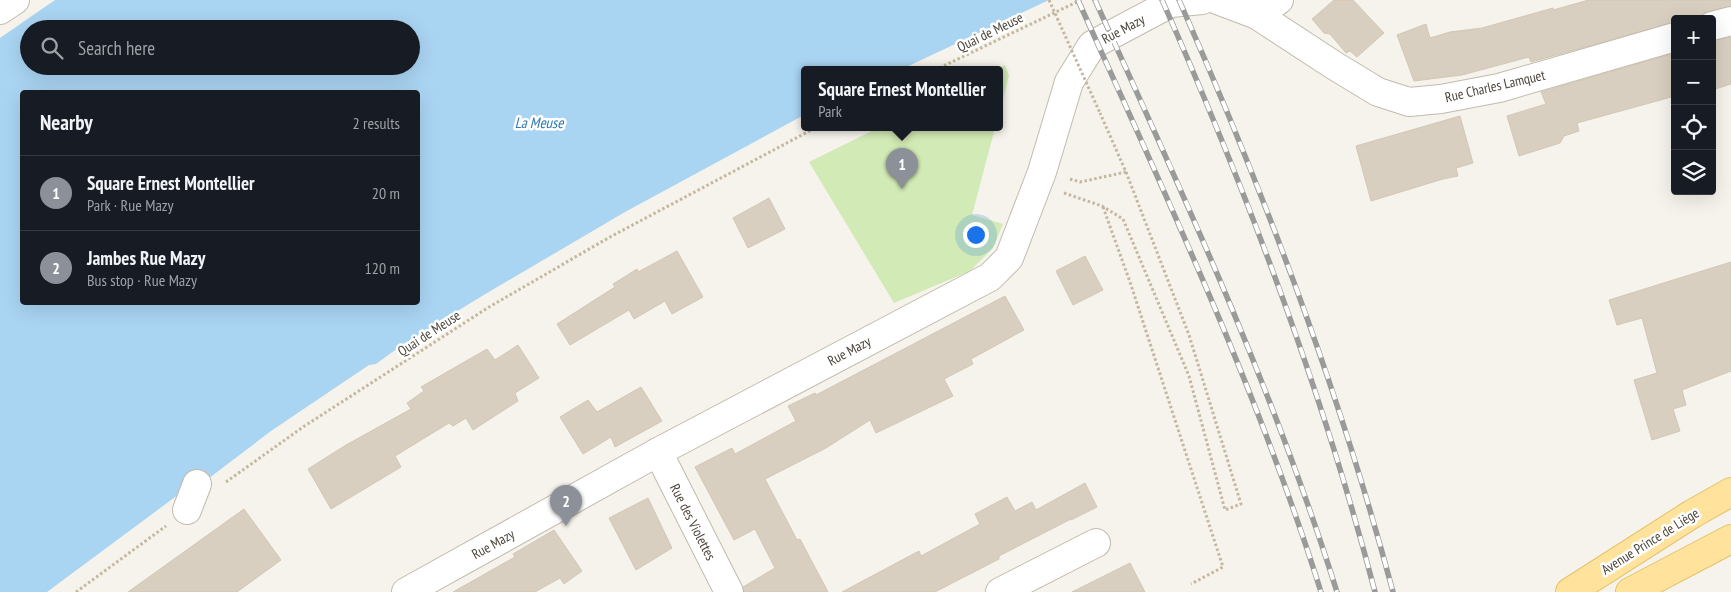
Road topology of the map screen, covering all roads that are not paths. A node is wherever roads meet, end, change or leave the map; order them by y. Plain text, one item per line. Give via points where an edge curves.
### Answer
1 (15, 0) edge
2 (1202, 0) edge
3 (1217, 0) edge
4 (1268, 7) edge
5 (0, 10) edge
6 (1731, 21) edge
7 (1716, 25) edge
8 (1671, 38) edge
9 (658, 452) junction
10 (197, 484) dead end
11 (1731, 492) edge
12 (187, 510) road end
13 (1731, 539) edge
14 (1096, 543) dead end
15 (406, 592) edge
16 (729, 592) edge
17 (1000, 592) edge
18 (1570, 592) edge
19 (1630, 592) edge

1 - 5 street
2 - 9 street, Rue Mazy via 1171,3 1092,45 1069,82 1038,184 1009,258 990,277
3 - 4 street, Rue Charles Lamquet
4 - 8 street, Rue Charles Lamquet via 1335,66 1378,92 1409,102 1499,88
6 - 7 street
9 - 15 street, Rue Mazy
9 - 16 street, Rue des Violettes
10 - 12 street
11 - 18 main road, Avenue Prince de Liège
13 - 19 main road
14 - 17 street

